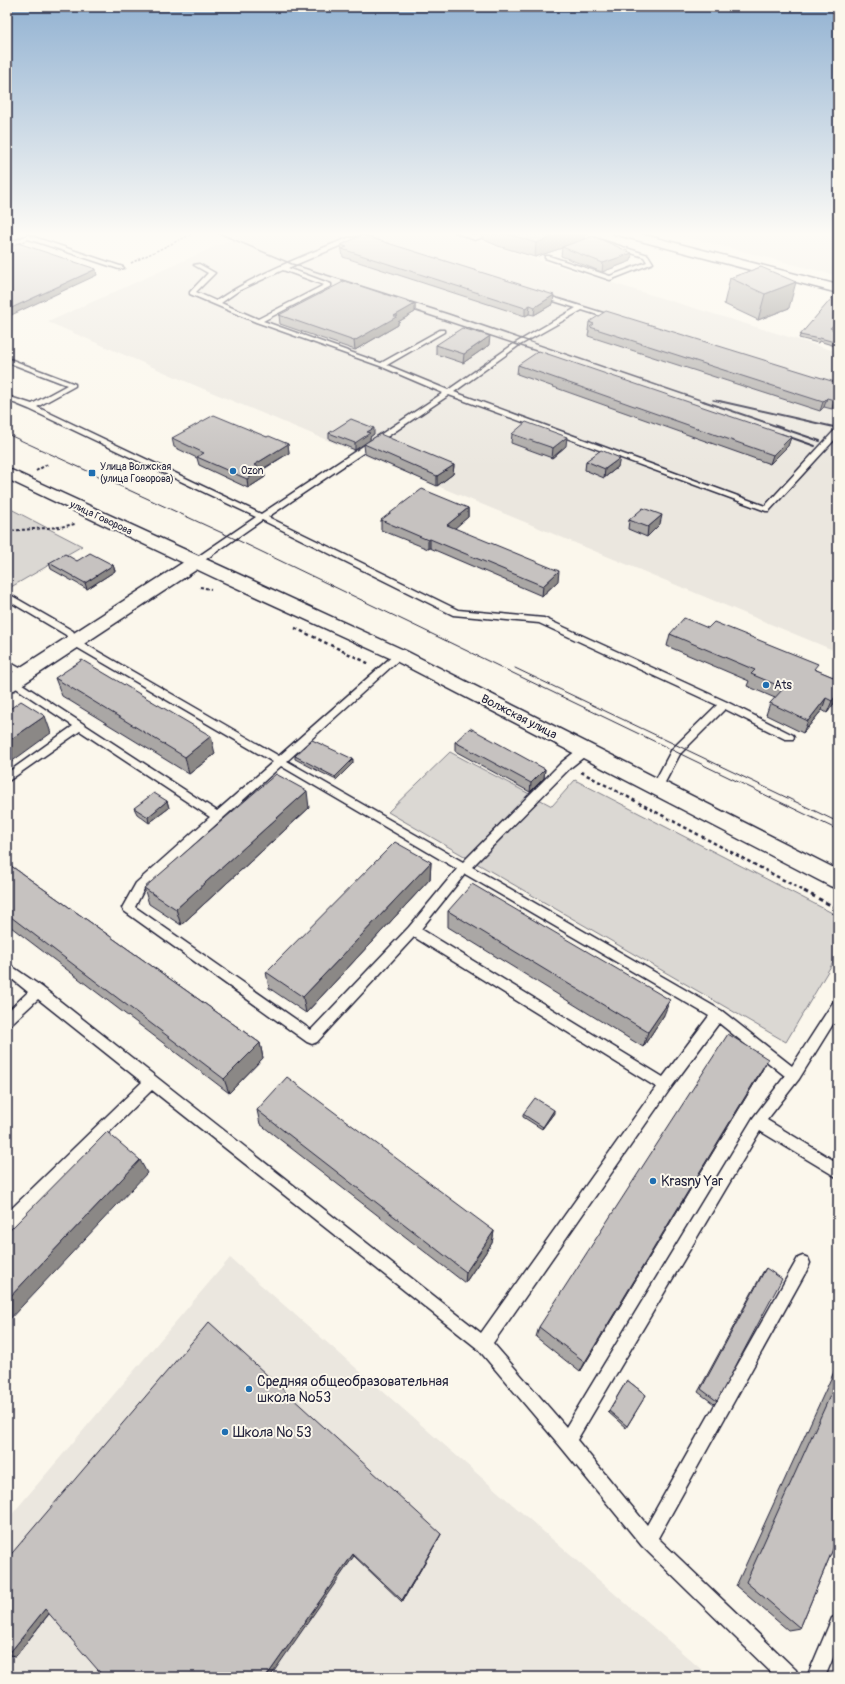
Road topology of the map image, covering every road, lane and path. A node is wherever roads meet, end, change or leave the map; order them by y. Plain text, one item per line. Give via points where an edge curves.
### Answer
1 (232, 311) edge
2 (279, 311) edge
3 (576, 311) edge
4 (589, 311) edge
5 (619, 320) edge
6 (258, 321) junction
7 (838, 327) edge
8 (442, 331) dead end
9 (838, 333) edge
10 (7, 360) edge
11 (382, 365) junction
12 (449, 393) junction
13 (7, 398) edge
14 (32, 407) junction
15 (838, 432) edge
16 (7, 473) edge
17 (262, 517) junction
18 (75, 524) dead end
19 (7, 531) edge
20 (196, 562) junction
21 (200, 587) dead end
22 (214, 589) dead end
23 (7, 596) edge
24 (291, 626) dead end
25 (74, 642) junction
26 (399, 655) junction
27 (7, 664) edge
28 (382, 669) junction
29 (15, 680) edge
30 (724, 704) junction
31 (80, 726) junction
32 (789, 737) dead end
33 (585, 750) junction
34 (279, 762) junction
35 (566, 765) junction
36 (7, 778) edge
37 (657, 786) junction
38 (217, 816) junction
39 (464, 868) junction
40 (838, 880) edge
41 (838, 909) edge
42 (413, 930) junction
43 (7, 968) edge
44 (38, 991) junction
45 (838, 1005) edge
46 (718, 1015) junction
47 (7, 1020) edge
48 (794, 1074) junction
49 (152, 1081) junction
50 (665, 1085) junction
51 (758, 1122) junction
52 (838, 1171) edge
53 (7, 1223) edge
54 (803, 1263) dead end
55 (483, 1344) junction
56 (567, 1442) junction
57 (648, 1540) junction
58 (838, 1624) edge
59 (788, 1677) edge
60 (816, 1677) edge

1 - 6 lane
2 - 6 lane
3 - 12 lane via 516,345
4 - 5 lane
6 - 11 lane
7 - 9 lane via 834,331
8 - 11 lane
10 - 14 lane via 73,385
11 - 12 lane
12 - 15 lane via 766,509
12 - 17 lane
13 - 14 lane
14 - 17 lane
16 - 20 main road, улица Говорова
17 - 20 lane
17 - 30 lane via 456,613 541,620
18 - 19 path
20 - 25 main road
20 - 26 main road, Волжская улица
21 - 22 path
23 - 25 lane via 70,633
24 - 28 path
25 - 29 main road
25 - 34 lane
26 - 28 lane
26 - 33 main road, Волжская улица
27 - 29 lane
28 - 34 lane
29 - 31 lane
30 - 32 lane
30 - 37 lane via 676,752
31 - 36 lane
31 - 38 lane
33 - 35 lane
33 - 37 main road, Волжская улица
34 - 38 lane
34 - 39 lane
35 - 39 lane
35 - 41 path
37 - 40 main road, Волжская улица
38 - 42 lane via 140,886 128,908 312,1038
39 - 42 lane
39 - 46 lane
42 - 50 lane
43 - 44 lane
44 - 47 lane
44 - 49 lane
45 - 48 lane
46 - 48 lane
46 - 50 lane
48 - 51 lane
49 - 53 lane
49 - 55 lane
50 - 55 lane
51 - 52 lane
51 - 56 lane
54 - 57 lane
55 - 56 lane
56 - 57 lane
57 - 59 lane
58 - 60 lane

